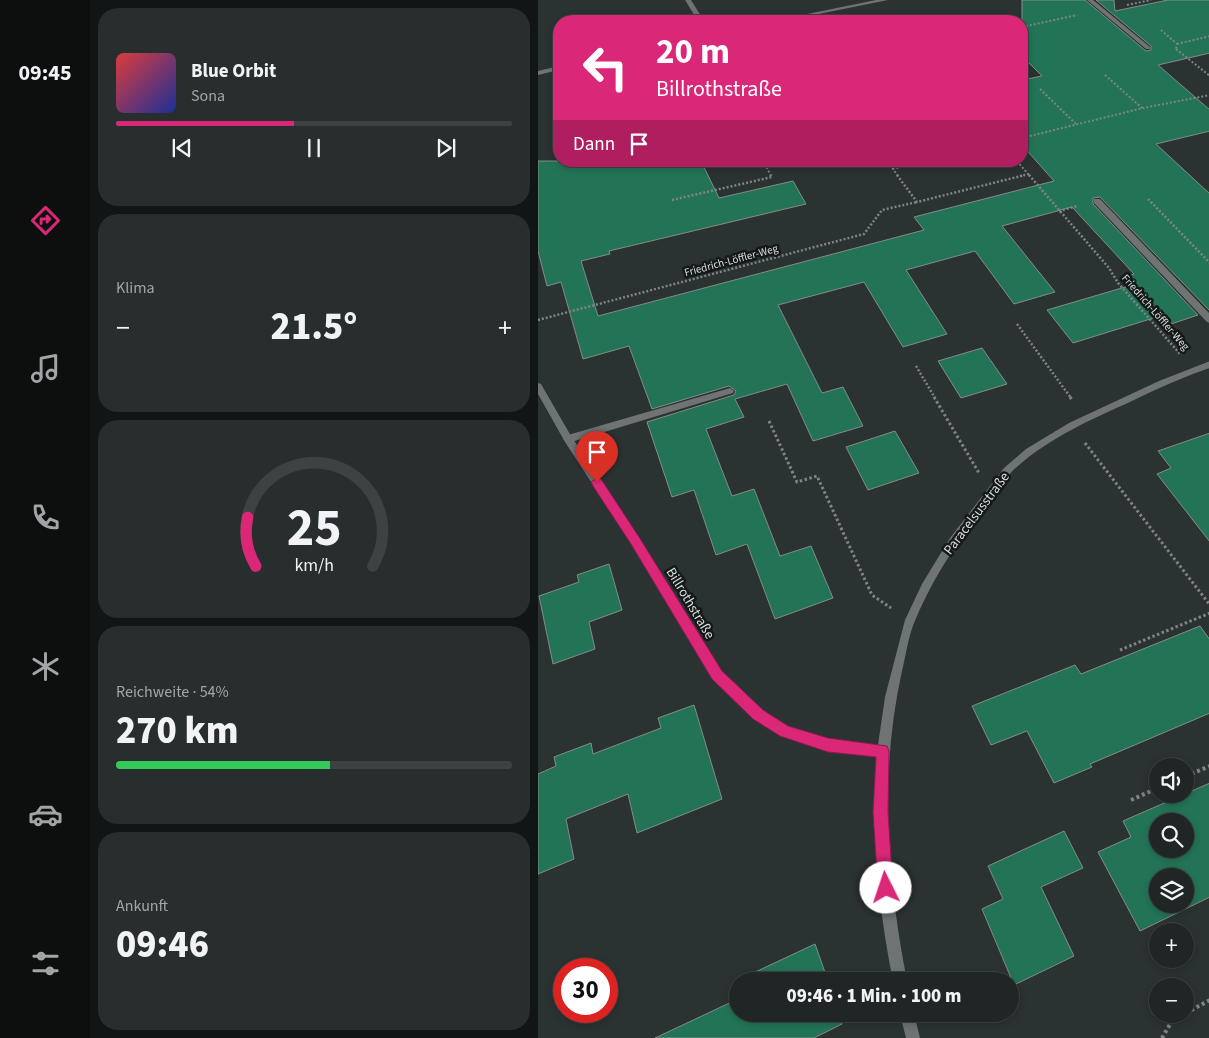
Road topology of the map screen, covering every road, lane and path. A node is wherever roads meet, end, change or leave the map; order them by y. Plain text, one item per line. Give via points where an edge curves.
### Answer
1 (688, 0) edge
2 (885, 0) edge
3 (1090, 0) edge
4 (697, 15) edge
5 (807, 15) edge
6 (1210, 36) edge
7 (1177, 44) dead end
8 (1148, 48) dead end
9 (1176, 49) dead end
10 (553, 69) edge
11 (538, 73) edge
12 (1105, 75) dead end
13 (1210, 76) edge
14 (1040, 89) dead end
15 (1209, 94) edge
16 (1142, 108) junction
17 (1076, 124) junction
18 (1028, 136) edge
19 (767, 167) edge
20 (901, 167) edge
21 (1022, 167) edge
22 (893, 169) joint
23 (1028, 174) junction
24 (1148, 199) dead end
25 (672, 200) dead end
26 (1097, 201) dead end
27 (917, 202) junction
28 (1210, 264) edge
29 (538, 320) edge
30 (1210, 320) edge
31 (1017, 324) dead end
32 (1210, 364) edge
33 (916, 366) dead end
34 (1194, 370) junction
35 (538, 386) edge
36 (730, 391) dead end
37 (541, 400) edge
38 (1086, 418) junction
39 (769, 421) dead end
40 (1071, 424) junction
41 (568, 439) junction
42 (991, 493) junction
43 (1210, 605) edge
44 (1210, 613) edge
45 (910, 621) junction
46 (1120, 650) dead end
47 (883, 751) junction
48 (1210, 766) edge
49 (1194, 773) edge
50 (1149, 792) edge
51 (1131, 800) dead end
52 (898, 972) edge
53 (1210, 1000) edge
54 (1194, 1009) edge
55 (909, 1022) edge
56 (1171, 1023) edge
57 (913, 1038) edge
58 (1162, 1038) edge

1 - 4 street
2 - 5 street
3 - 8 street
6 - 7 path
9 - 13 path
10 - 11 street
12 - 16 path
14 - 17 path
15 - 16 path
16 - 17 path
17 - 18 path
19 - 25 path via 772,176
20 - 22 path
21 - 23 path, Friedrich-Löffler-Weg
22 - 27 path
23 - 27 path, Friedrich-Löffler-Weg
23 - 34 path, Friedrich-Löffler-Weg
24 - 28 path
26 - 30 street
27 - 29 path, Friedrich-Löffler-Weg via 882,210 864,234
31 - 38 path
32 - 34 street, Paracelsusstraße
33 - 42 path
34 - 38 street, Paracelsusstraße
35 - 37 street, Billrothstraße
36 - 41 street
37 - 41 street, Billrothstraße
38 - 40 street, Paracelsusstraße
39 - 45 path via 797,482 816,476 872,595
40 - 42 street, Paracelsusstraße via 1014,464
40 - 43 path
41 - 47 street, Billrothstraße via 635,540 717,675 758,714 785,731 828,745
42 - 45 street, Paracelsusstraße via 969,518 942,558
44 - 46 path
45 - 47 street, Paracelsusstraße via 893,679
47 - 52 street, Paracelsusstraße via 880,812 886,888
48 - 49 path
50 - 51 path
53 - 54 path
55 - 57 street
56 - 58 path

